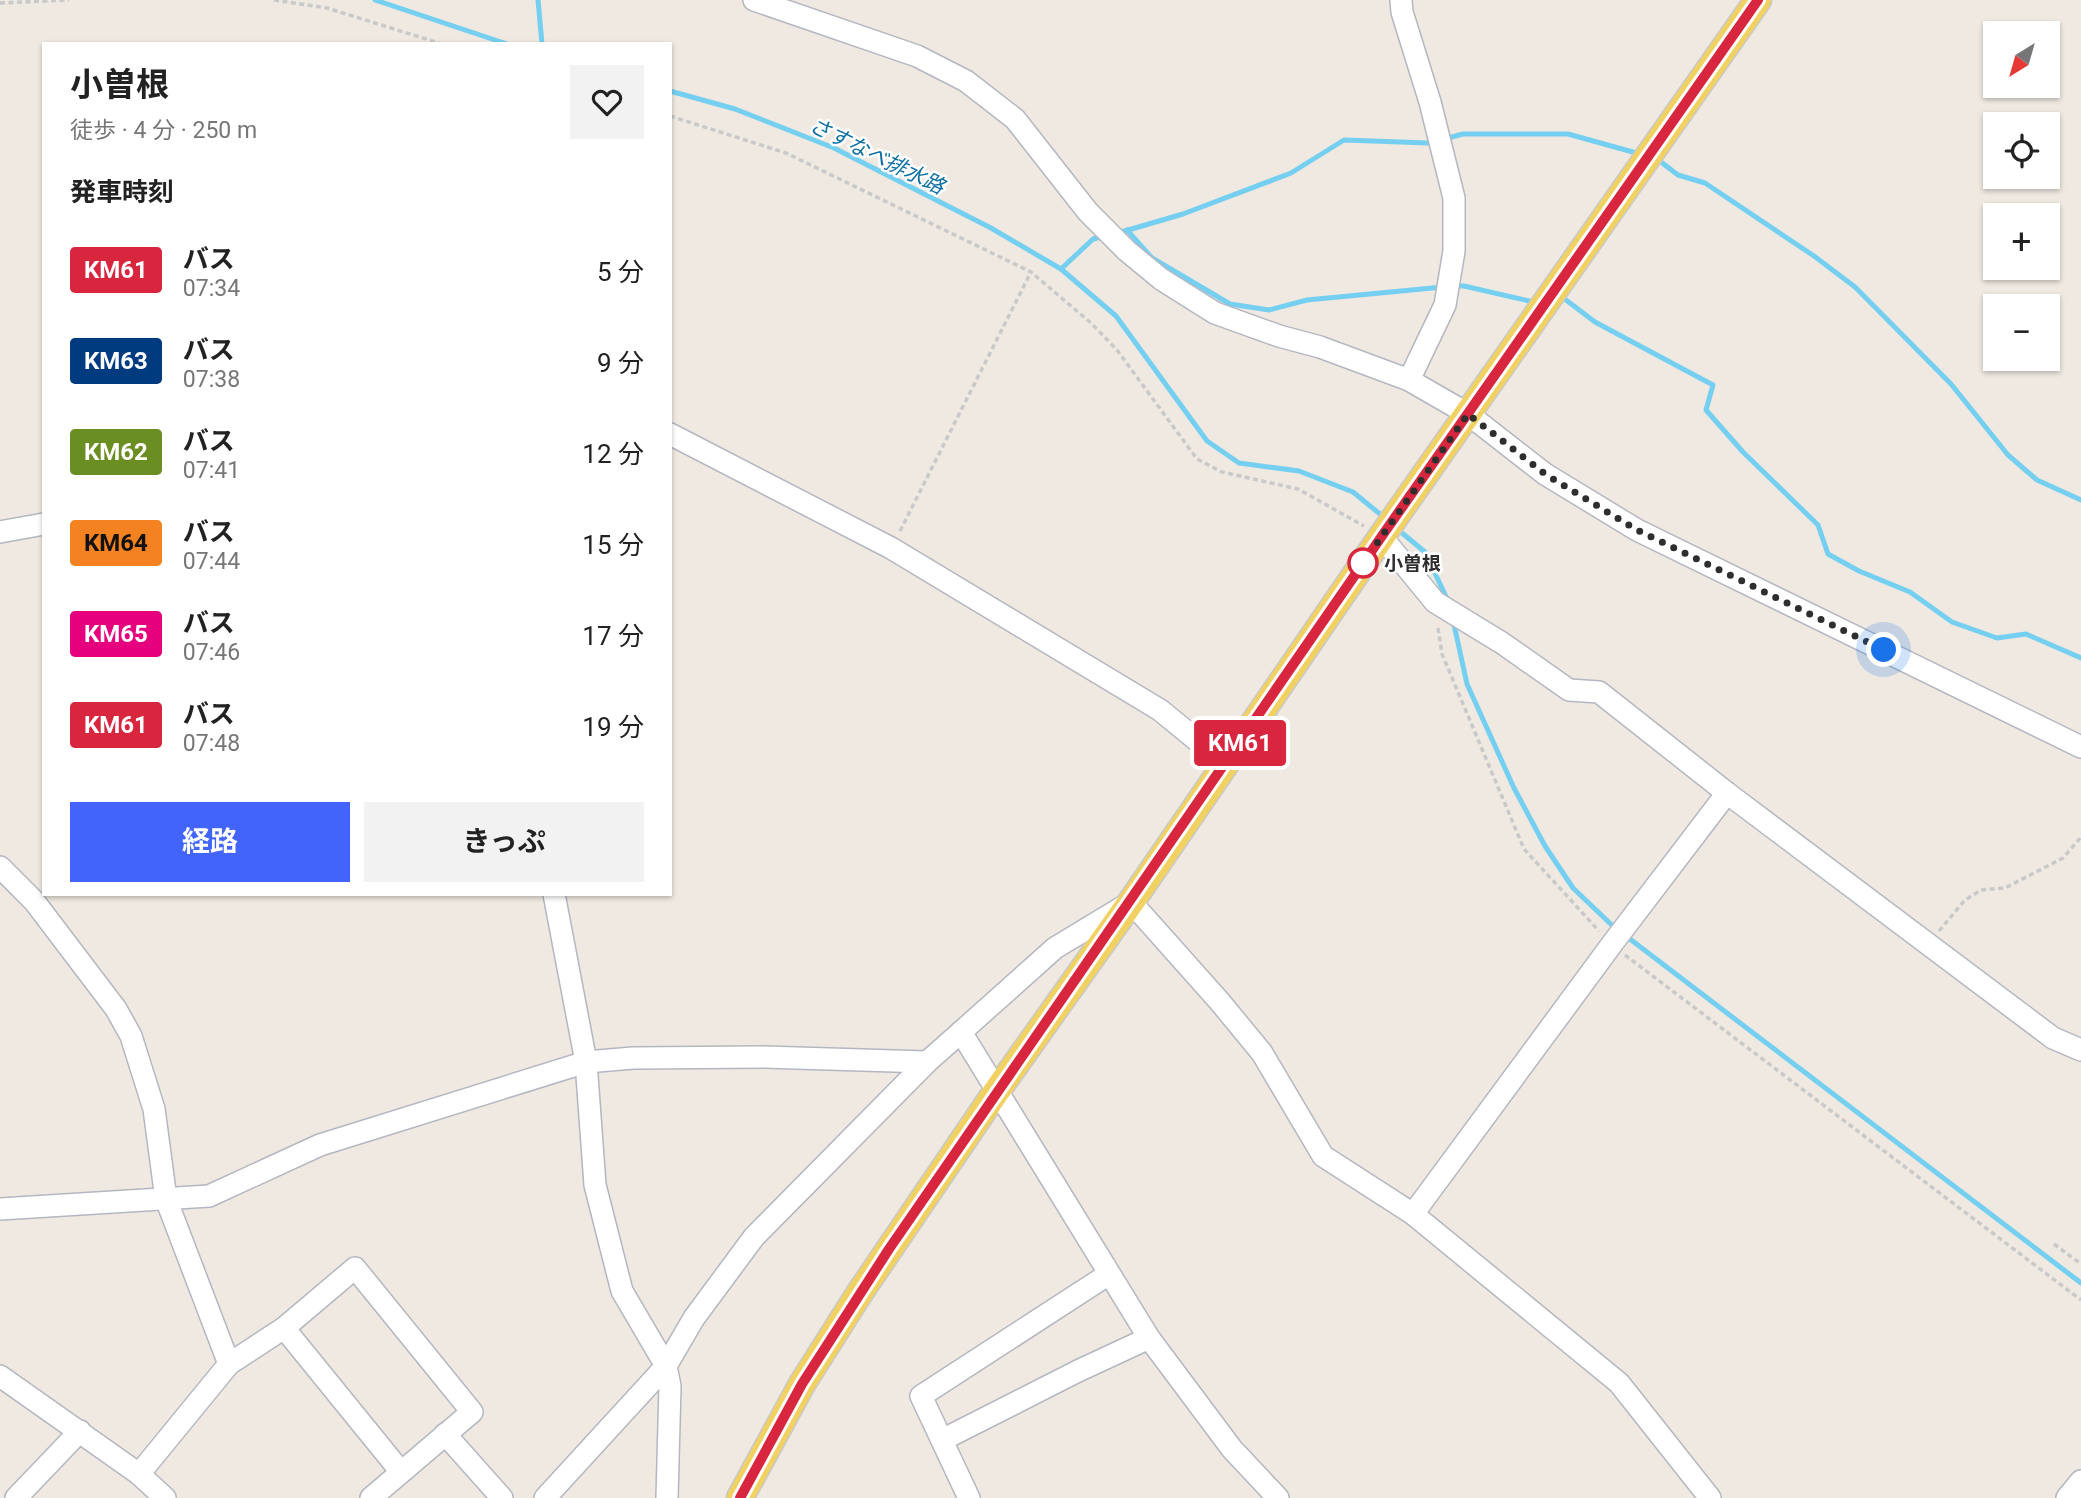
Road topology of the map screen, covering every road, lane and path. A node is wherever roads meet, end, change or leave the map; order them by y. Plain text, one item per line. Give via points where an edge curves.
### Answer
1 (69, 0) edge
2 (274, 0) edge
3 (754, 0) edge
4 (1401, 0) edge
5 (1758, 0) edge
6 (0, 3) edge
7 (436, 42) edge
8 (672, 117) edge
9 (1031, 272) junction
10 (1409, 380) junction
11 (1468, 414) junction
12 (672, 436) edge
13 (42, 524) edge
14 (1388, 528) junction
15 (0, 532) edge
16 (891, 548) junction
17 (1435, 602) junction
18 (2081, 747) edge
19 (1226, 764) junction
20 (1727, 793) junction
21 (2081, 837) edge
22 (0, 867) edge
23 (554, 896) edge
24 (1130, 902) junction
25 (1612, 944) junction
26 (1929, 944) junction
27 (961, 1032) junction
28 (2081, 1050) edge
29 (586, 1062) junction
30 (927, 1062) junction
31 (996, 1092) junction
32 (166, 1199) junction
33 (0, 1209) edge
34 (1413, 1214) junction
35 (2054, 1244) dead end
36 (2081, 1264) edge
37 (1109, 1274) junction
38 (2081, 1300) edge
39 (284, 1328) junction
40 (1149, 1338) junction
41 (229, 1364) junction
42 (666, 1366) junction
43 (0, 1376) edge
44 (80, 1431) junction
45 (444, 1434) junction
46 (942, 1440) junction
47 (401, 1472) junction
48 (139, 1474) junction
49 (2081, 1481) edge
50 (16, 1498) edge
51 (165, 1498) edge
52 (371, 1498) edge
53 (502, 1498) edge
54 (545, 1498) edge
55 (667, 1498) edge
56 (740, 1498) edge
57 (969, 1498) edge
58 (1278, 1498) edge
59 (1710, 1498) edge
60 (2067, 1498) edge

1 - 6 path
2 - 7 path via 327,8
3 - 10 street via 917,56 966,81 1015,118 1088,212 1119,244 1161,279 1215,313
4 - 10 street via 1454,198 1454,251 1446,299
5 - 11 main road
8 - 9 path via 786,153
9 - 14 path via 1117,350 1197,459 1222,472 1298,489
9 - 16 path
10 - 11 street
11 - 14 main road
11 - 18 street via 1545,474 1637,530
12 - 16 street
13 - 15 street
14 - 17 street
14 - 19 main road
16 - 19 street via 1160,710
17 - 20 street via 1569,690 1599,692
17 - 25 path via 1442,654 1524,849
19 - 24 main road
20 - 25 street
20 - 26 street
21 - 26 path via 2063,858 2006,888 1981,890 1965,900
22 - 32 street via 34,901 116,1009 131,1036 154,1109
23 - 29 street
24 - 27 street via 1055,948
24 - 31 main road
24 - 34 street via 1262,1053 1323,1156
25 - 34 street
25 - 38 path
26 - 28 street via 2053,1038
27 - 30 street
27 - 31 street
29 - 30 street via 764,1057
29 - 32 street via 320,1145 209,1196
29 - 42 street via 595,1185 618,1278
30 - 42 street via 754,1237 694,1318
31 - 37 street
31 - 56 main road via 802,1384
32 - 33 street
32 - 41 street
34 - 59 street via 1619,1383
35 - 36 path
37 - 40 street
37 - 46 street via 921,1396
39 - 41 street
39 - 45 street via 355,1268 472,1412
39 - 47 street
40 - 46 street
40 - 58 street via 1232,1449
41 - 48 street
42 - 54 street
42 - 55 street via 670,1386
43 - 44 street
44 - 48 street
44 - 50 street
45 - 47 street
45 - 53 street
46 - 57 street
47 - 52 street
48 - 51 street
49 - 60 street

